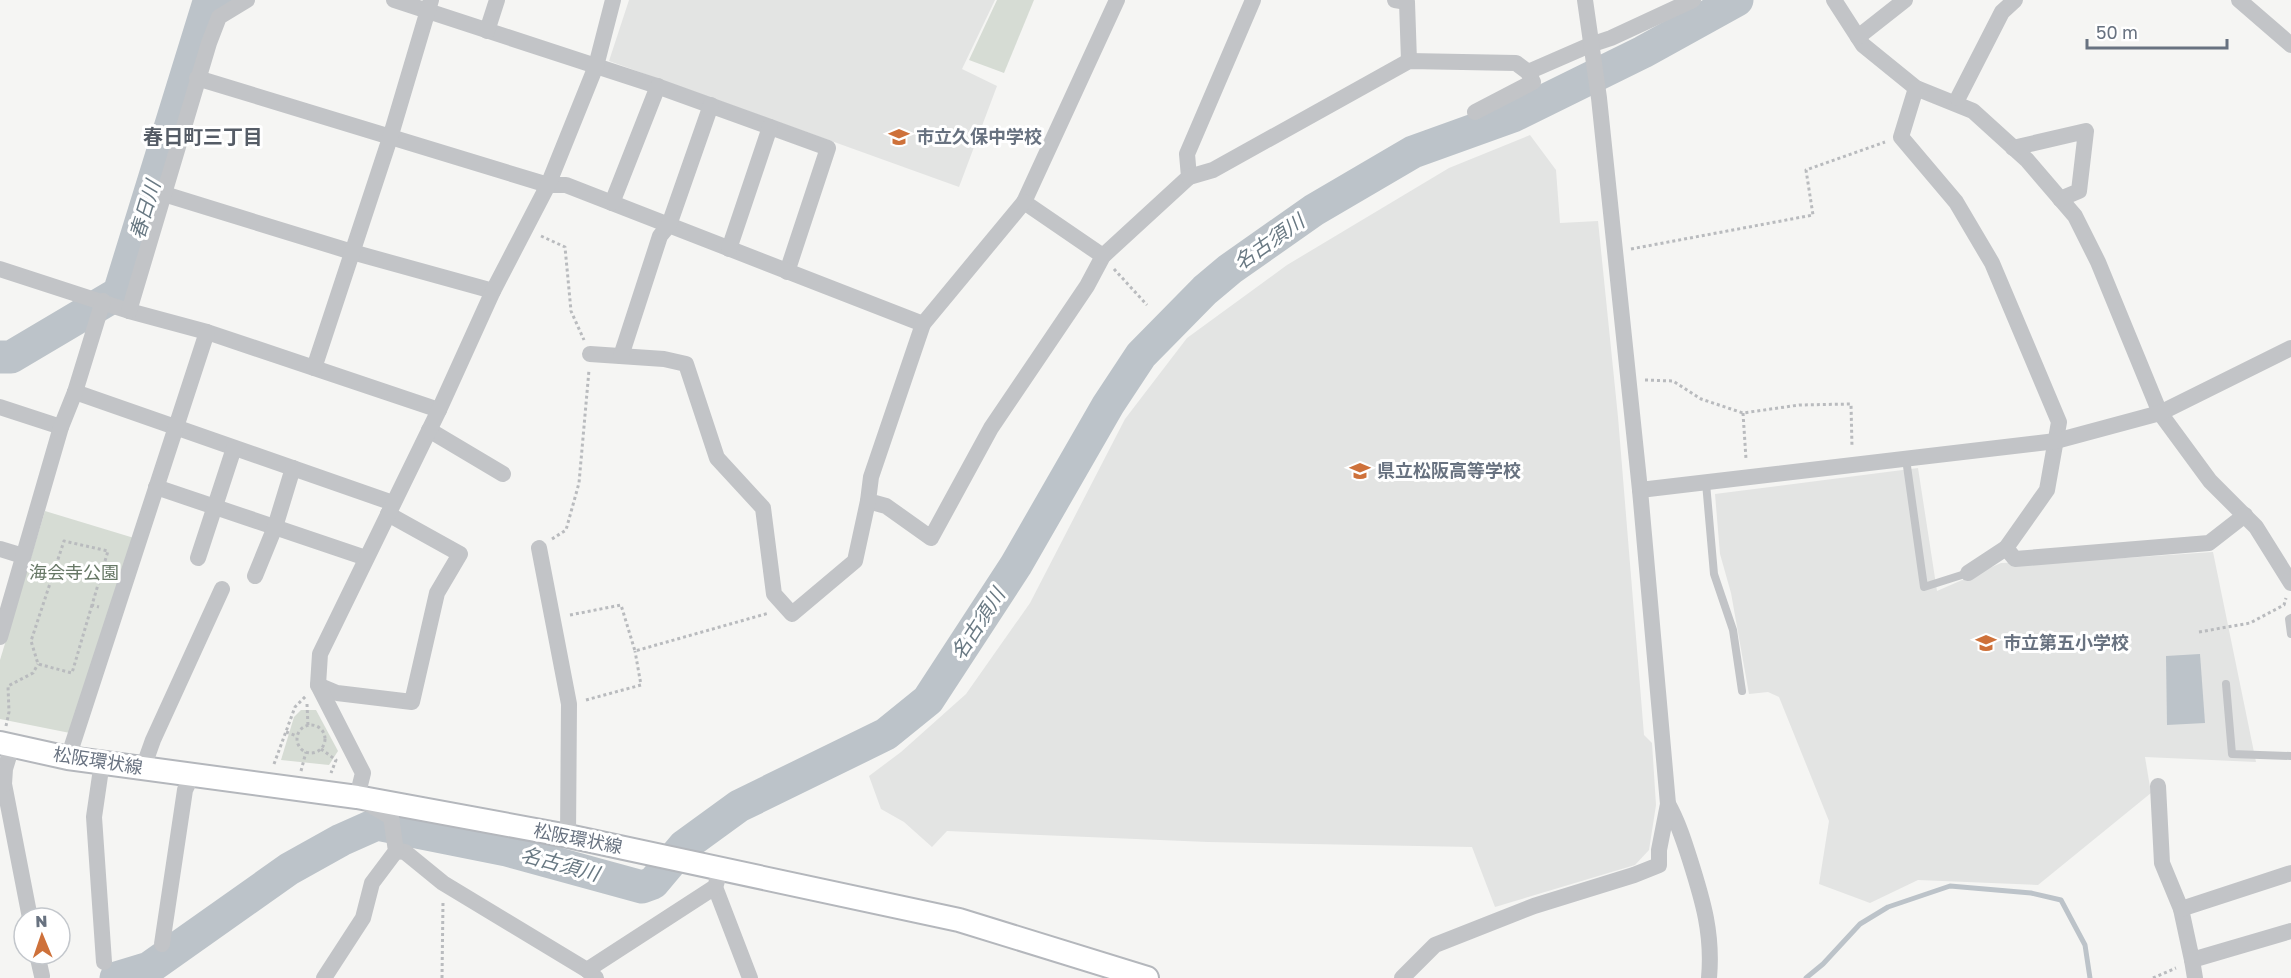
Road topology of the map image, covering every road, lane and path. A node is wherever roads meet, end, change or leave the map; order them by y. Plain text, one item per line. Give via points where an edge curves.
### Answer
1 (247, 0) edge
2 (394, 0) edge
3 (497, 0) edge
4 (613, 0) edge
5 (1117, 0) edge
6 (1253, 0) edge
7 (1395, 0) edge
8 (1585, 0) edge
9 (1693, 0) edge
10 (1834, 0) edge
11 (1905, 0) edge
12 (2015, 0) edge
13 (2239, 0) edge
14 (429, 5) edge
15 (487, 31) junction
16 (1858, 37) junction
17 (1590, 45) junction
18 (2291, 45) edge
19 (1408, 61) junction
20 (596, 66) junction
21 (1528, 72) junction
22 (197, 78) junction
23 (658, 87) junction
24 (1916, 88) junction
25 (1958, 98) dead end
26 (711, 105) junction
27 (1475, 112) dead end
28 (770, 127) junction
29 (1900, 137) junction
30 (390, 138) junction
31 (2013, 148) junction
32 (1188, 177) junction
33 (548, 185) junction
34 (164, 194) junction
35 (2060, 199) junction
36 (1024, 202) junction
37 (612, 203) junction
38 (669, 225) junction
39 (525, 229) junction
40 (729, 249) junction
41 (352, 252) junction
42 (1615, 252) junction
43 (1103, 256) junction
44 (0, 269) edge
45 (787, 272) junction
46 (493, 291) junction
47 (103, 301) junction
48 (1147, 305) dead end
49 (129, 310) junction
50 (923, 324) junction
51 (207, 332) junction
52 (2291, 348) edge
53 (590, 354) junction
54 (621, 357) junction
55 (314, 368) junction
56 (1628, 380) junction
57 (75, 392) junction
58 (0, 407) edge
59 (439, 410) junction
60 (1743, 413) junction
61 (2160, 413) junction
62 (61, 427) junction
63 (176, 427) junction
64 (429, 430) junction
65 (2056, 441) junction
66 (234, 448) junction
67 (1906, 459) junction
68 (1853, 465) junction
69 (292, 468) junction
70 (503, 474) dead end
71 (1748, 477) junction
72 (1706, 483) junction
73 (156, 487) junction
74 (1640, 490) junction
75 (868, 501) junction
76 (215, 507) junction
77 (390, 509) junction
78 (2245, 515) junction
79 (275, 527) junction
80 (539, 548) joint
81 (2006, 548) junction
82 (0, 549) edge
83 (23, 556) junction
84 (198, 558) dead end
85 (366, 558) junction
86 (1968, 573) joint
87 (255, 576) dead end
88 (222, 589) dead end
89 (2289, 589) edge
90 (774, 594) junction
91 (93, 605) junction
92 (115, 612) junction
93 (553, 618) junction
94 (2291, 618) edge
95 (2199, 632) dead end
96 (2291, 634) edge
97 (0, 637) edge
98 (635, 651) junction
99 (38, 664) junction
100 (2226, 684) dead end
101 (312, 690) junction
102 (1742, 691) dead end
103 (569, 704) junction
104 (308, 726) junction
105 (285, 732) junction
106 (297, 736) junction
107 (6, 738) edge
108 (321, 748) junction
109 (306, 752) junction
110 (2291, 756) edge
111 (68, 758) junction
112 (102, 762) junction
113 (274, 764) dead end
114 (143, 768) junction
115 (311, 772) dead end
116 (322, 772) dead end
117 (192, 775) junction
118 (2, 785) edge
119 (2158, 786) dead end
120 (357, 797) junction
121 (1668, 804) junction
122 (568, 836) junction
123 (396, 851) junction
124 (2291, 873) edge
125 (713, 874) junction
126 (443, 883) junction
127 (27, 906) edge
128 (2181, 909) junction
129 (2291, 931) edge
130 (162, 944) dead end
131 (2192, 960) junction
132 (104, 962) dead end
133 (40, 966) edge
134 (592, 974) edge
135 (42, 976) dead end
136 (324, 978) edge
137 (442, 978) edge
138 (750, 978) edge
139 (1147, 978) edge
140 (1402, 978) edge
141 (1709, 978) edge
142 (2153, 978) edge
143 (2195, 978) edge

1 - 22 street via 219,17
2 - 14 street
3 - 15 street
4 - 20 street
5 - 36 street
6 - 32 street via 1187,154
7 - 19 street via 1407,2
8 - 17 street
9 - 17 street
10 - 16 street
11 - 16 street
12 - 25 street via 2002,12
13 - 18 street
14 - 15 street
14 - 30 street
15 - 20 street
16 - 24 street
17 - 21 street
17 - 42 street
19 - 21 street via 1516,63
19 - 32 street via 1214,170
20 - 23 street
20 - 33 street
21 - 27 street via 1533,82
22 - 30 street
22 - 34 street
23 - 26 street
23 - 37 street
24 - 29 street
24 - 31 street via 1973,111
26 - 28 street
26 - 38 street
28 - 40 street
28 - 45 street via 828,148
29 - 42 path via 1806,170 1814,215
29 - 65 street via 1956,202 1992,263 2059,422
30 - 33 street
30 - 41 street
31 - 35 street
31 - 35 street via 2086,131 2079,191
32 - 43 street
33 - 37 street via 566,186
33 - 39 street
34 - 41 street
34 - 49 street
35 - 61 street via 2075,216 2098,262
36 - 43 street
36 - 50 street
37 - 38 street
38 - 40 street
38 - 54 street via 660,236
39 - 46 street
39 - 53 path via 565,247 571,311
40 - 45 street
41 - 46 street
41 - 55 street
42 - 56 street
43 - 48 path
43 - 75 street via 991,428 931,538 886,506
44 - 47 street
45 - 50 street
46 - 59 street
47 - 49 street
47 - 57 street
49 - 51 street
50 - 75 street via 871,477
51 - 55 street
51 - 63 street
52 - 61 street
53 - 54 street
53 - 80 path via 579,483 566,530
54 - 90 street via 686,364 717,458 763,508
55 - 59 street
56 - 60 path via 1673,381 1701,399
56 - 74 street
57 - 62 street
57 - 63 street
58 - 62 street
59 - 64 street
60 - 68 path via 1799,405 1851,404
60 - 71 path
61 - 65 street
61 - 78 street via 2210,481
62 - 83 street
63 - 66 street
63 - 73 street
64 - 70 street
64 - 77 street
65 - 67 street
65 - 81 street via 2047,490
66 - 69 street
66 - 76 street
67 - 68 street
67 - 86 lane via 1924,587
68 - 71 street
69 - 77 street
69 - 79 street
71 - 72 street
72 - 74 street
72 - 102 lane via 1714,574 1732,630
73 - 76 street
73 - 92 street
74 - 121 street
75 - 90 street via 855,561 792,614
76 - 79 street
76 - 84 street
77 - 85 street
77 - 101 street via 460,554 437,593 412,702
78 - 81 street via 2209,543 2015,559
78 - 89 street via 2256,527
79 - 85 street
79 - 87 street
80 - 93 street
81 - 86 street
82 - 83 street
83 - 97 street
85 - 101 street via 320,654
88 - 114 street
89 - 95 path via 2284,605 2250,623
90 - 98 path via 769,613
91 - 92 path
91 - 99 path via 72,673
91 - 99 path via 108,551 64,541 31,640
92 - 111 street
93 - 98 path via 621,605
93 - 103 street
94 - 96 lane
98 - 103 path via 641,685
99 - 107 path via 33,673 8,686
100 - 110 lane via 2232,754
101 - 104 path
101 - 105 path via 295,707
101 - 120 street via 363,773
103 - 122 street
104 - 106 path
104 - 108 path via 315,726 322,733
105 - 106 path
105 - 113 path
106 - 109 path via 297,744
107 - 111 main road, 松阪環状線
107 - 118 street
108 - 109 path via 315,753
108 - 116 path via 336,760 333,773
109 - 115 path via 301,771
111 - 112 main road, 松阪環状線
112 - 114 main road, 松阪環状線
112 - 132 street via 94,817
114 - 117 main road, 松阪環状線
117 - 120 main road, 松阪環状線
117 - 130 street via 185,790
118 - 127 street
119 - 128 street via 2162,863
120 - 122 main road, 松阪環状線
120 - 123 street via 391,817
121 - 140 street via 1659,866 1534,906 1435,945
121 - 141 street via 1707,911
122 - 125 main road, 松阪環状線 via 635,850
123 - 126 street via 405,852
123 - 136 street via 372,883 363,918
124 - 128 street
125 - 134 street
125 - 138 street
125 - 139 main road, 松阪環状線 via 959,920
126 - 134 street
126 - 137 path
128 - 131 street
129 - 131 street
131 - 142 path
131 - 143 street
133 - 135 street

